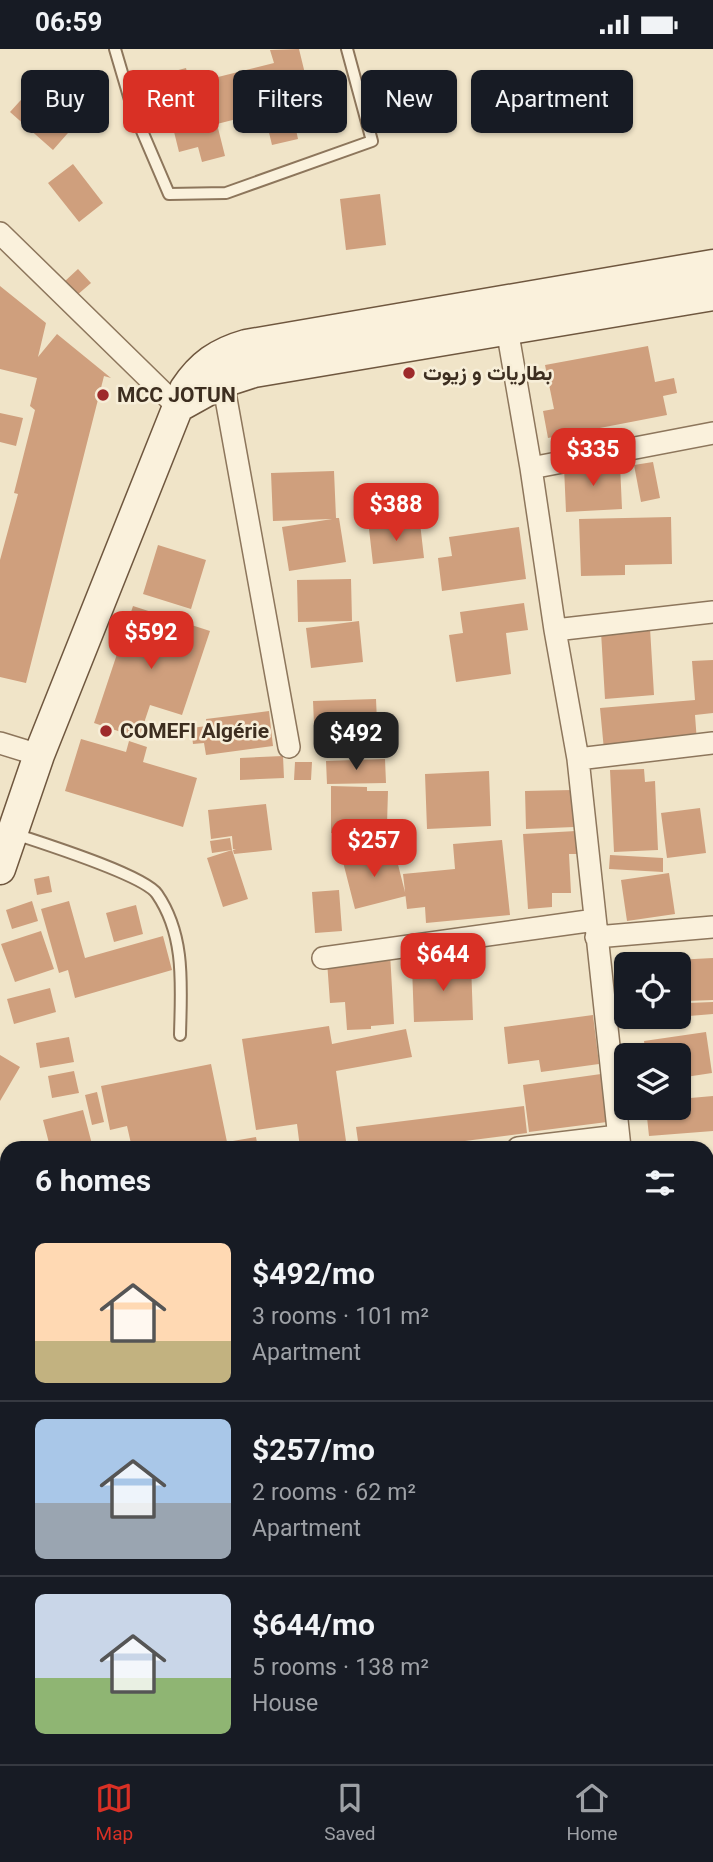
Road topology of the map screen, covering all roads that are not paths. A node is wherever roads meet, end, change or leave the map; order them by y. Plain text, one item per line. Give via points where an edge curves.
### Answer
1 (115, 49) edge
2 (347, 49) edge
3 (2, 241) edge
4 (713, 265) edge
5 (713, 295) edge
6 (502, 301) junction
7 (507, 331) junction
8 (223, 382) junction
9 (178, 407) junction
10 (713, 433) edge
11 (531, 468) junction
12 (713, 613) edge
13 (555, 630) junction
14 (0, 743) edge
15 (713, 743) edge
16 (289, 747) dead end
17 (39, 755) junction
18 (578, 759) junction
19 (12, 833) junction
20 (0, 869) edge
21 (713, 927) edge
22 (596, 928) junction
23 (323, 958) dead end
24 (180, 1035) dead end
25 (619, 1141) edge

1 - 2 lane via 133,110 169,194 226,193 372,141
3 - 9 street
4 - 6 main road
5 - 7 main road
6 - 7 street
6 - 9 main road via 227,351 196,373
7 - 8 main road via 254,372
7 - 11 street
8 - 9 main road
8 - 16 street
9 - 17 main road
10 - 11 street
11 - 13 street
12 - 13 street
13 - 18 street
14 - 17 street
15 - 18 street
17 - 19 main road
18 - 22 street
19 - 20 main road
19 - 24 lane via 110,868 156,892 173,928 181,961
21 - 22 street
22 - 23 street
22 - 25 street

